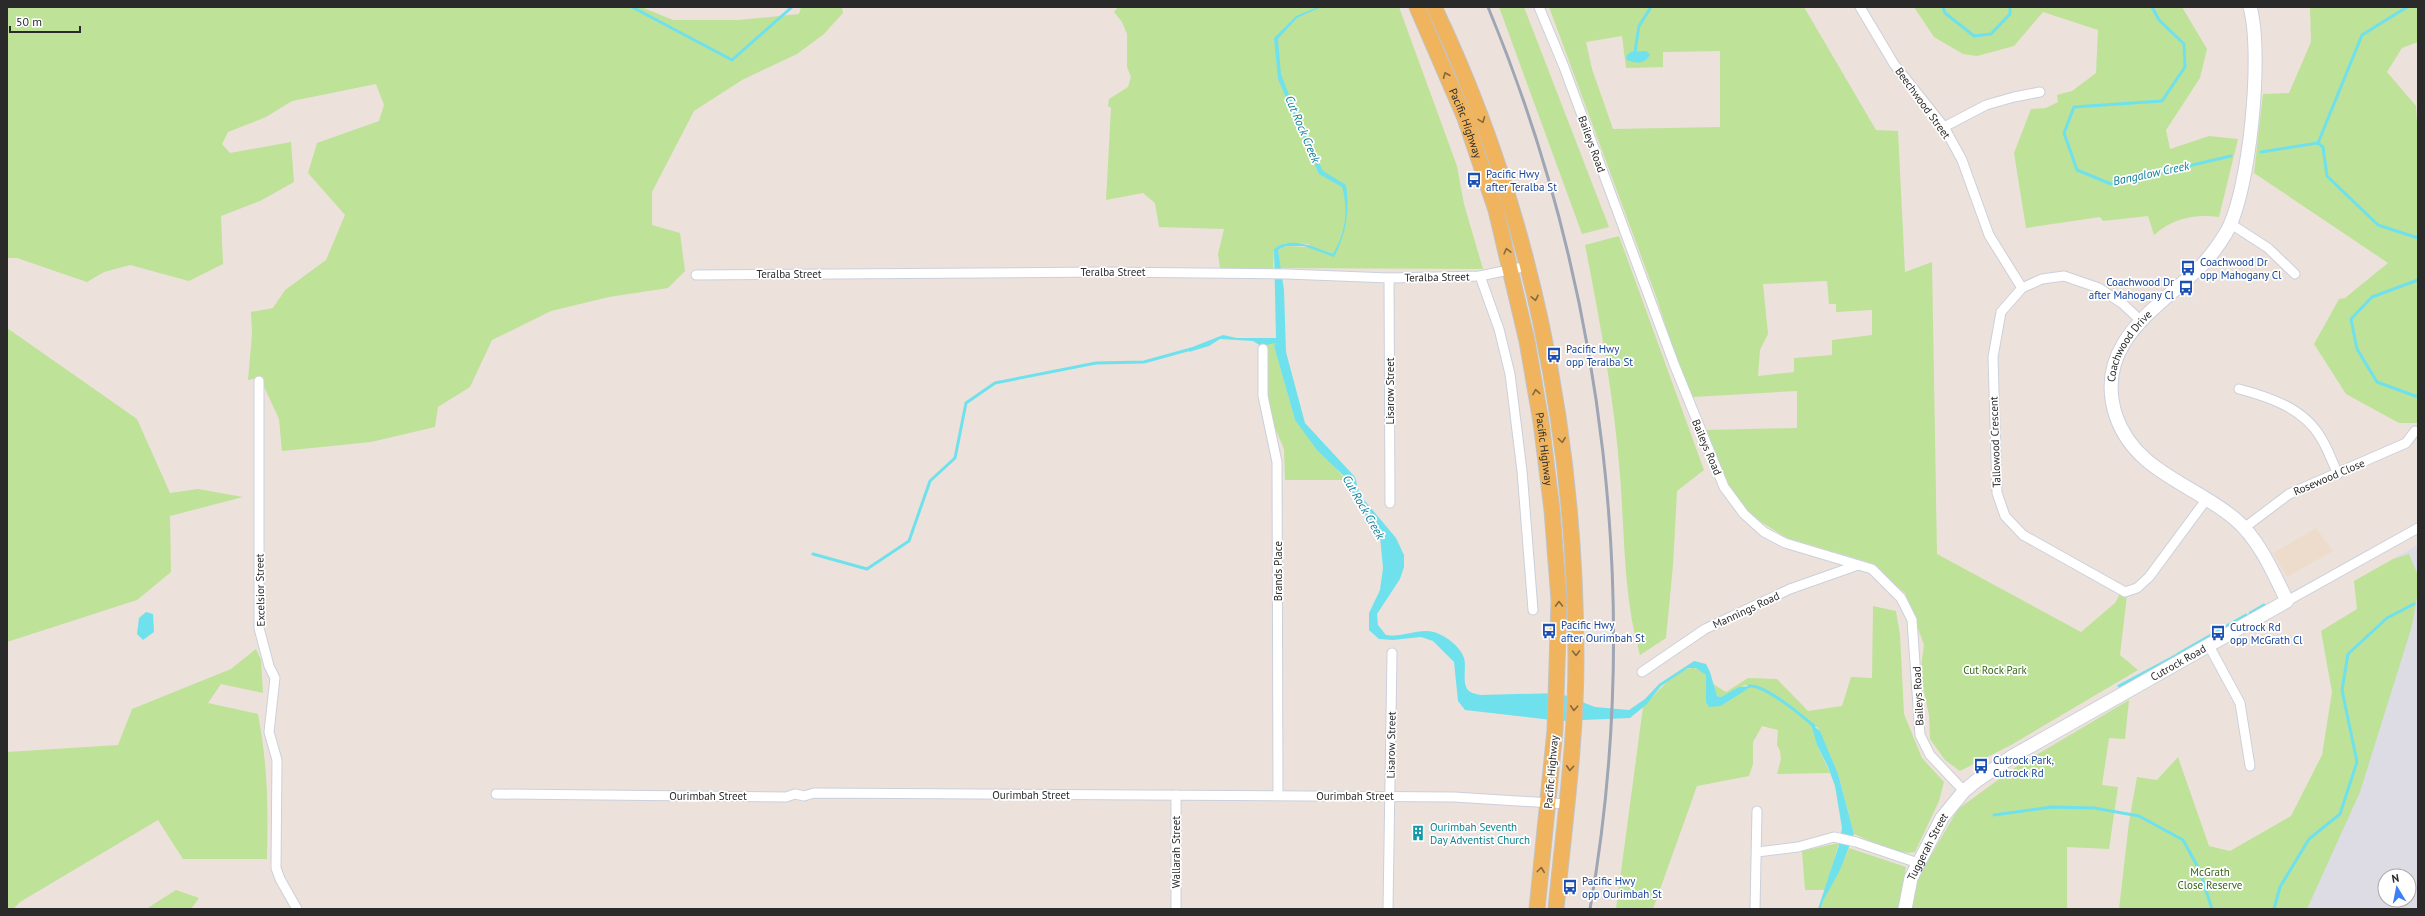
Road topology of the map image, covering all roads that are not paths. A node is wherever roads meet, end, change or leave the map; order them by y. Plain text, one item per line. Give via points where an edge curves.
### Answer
1 (1417, 7) edge
2 (1434, 7) edge
3 (1539, 7) edge
4 (1860, 7) edge
5 (2250, 7) edge
6 (2040, 92) dead end
7 (1944, 127) junction
8 (2231, 224) junction
9 (1528, 266) junction
10 (1511, 269) junction
11 (2295, 274) dead end
12 (696, 275) dead end
13 (1480, 276) junction
14 (1389, 278) junction
15 (2022, 288) junction
16 (2140, 320) junction
17 (1263, 349) dead end
18 (259, 381) dead end
19 (2239, 389) dead end
20 (2415, 431) dead end
21 (2338, 474) junction
22 (2206, 500) junction
23 (1390, 503) dead end
24 (2244, 528) junction
25 (2418, 528) edge
26 (1858, 565) junction
27 (2287, 601) junction
28 (1533, 610) dead end
29 (2208, 644) junction
30 (1392, 653) dead end
31 (1642, 672) dead end
32 (2250, 766) dead end
33 (1964, 791) junction
34 (496, 794) dead end
35 (1176, 795) junction
36 (1278, 795) junction
37 (1390, 796) junction
38 (1548, 802) junction
39 (1567, 804) junction
40 (1757, 811) dead end
41 (1757, 852) junction
42 (1918, 863) junction
43 (298, 909) edge
44 (1176, 909) edge
45 (1388, 909) edge
46 (1537, 909) edge
47 (1556, 909) edge
48 (1756, 909) edge
49 (1905, 909) edge

10 -> 1 main road, Pacific Highway via 1496,210 1465,118
2 -> 9 main road, Pacific Highway via 1453,47 1493,149
3 - 26 street, Baileys Road via 1564,67 1674,364 1724,487 1744,514 1764,532 1785,543
4 - 7 street, Beechwood Street via 1894,64
5 - 8 street, Coachwood Drive via 2256,48 2253,95 2243,184
6 - 7 street via 1986,106
7 - 15 street, Beechwood Street via 1962,160 1989,235
8 - 11 street via 2268,248
8 - 16 street, Coachwood Drive via 2207,260
9 - 10 street, Teralba Street
9 -> 39 main road, Pacific Highway via 1556,401 1566,478 1574,582 1575,685
10 - 13 street, Teralba Street
38 -> 10 main road, Pacific Highway via 1558,685 1559,600 1542,422
12 - 14 street, Teralba Street via 1103,272
13 - 14 street, Teralba Street
13 - 28 street via 1499,329 1510,374 1522,470
14 - 23 street, Lisarow Street
15 - 16 street, Tallowood Crescent via 2042,279 2064,276 2099,288
15 - 22 street, Tallowood Crescent via 2001,312 1993,357 1997,493 2005,516 2024,535 2125,592 2137,588 2149,577
16 - 22 street, Coachwood Drive via 2121,346 2112,375 2113,404 2118,423 2128,442 2143,459
17 - 36 street, Brands Place via 1263,396 1277,462
18 - 43 street, Excelsior Street via 259,628 269,666 275,678 269,732 277,760 276,868
19 - 21 street via 2272,398 2302,415 2320,436
20 - 21 street, Rosewood Close via 2406,443
21 - 24 street, Rosewood Close via 2289,494
22 - 24 street, Coachwood Drive
24 - 27 street, Coachwood Drive
25 - 27 street, Cutrock Road
26 - 31 street, Mannings Road via 1790,589 1705,629
26 - 33 street, Baileys Road via 1872,569 1902,598 1912,620 1920,735 1930,755
27 - 29 street, Cutrock Road
29 - 32 street via 2240,703
29 - 33 street, Cutrock Road via 2013,756
30 - 37 street, Lisarow Street
33 - 42 street, Tuggerah Street via 1942,818
34 - 35 street, Ourimbah Street
35 - 36 street, Ourimbah Street
35 - 44 street, Wallarah Street
36 - 37 street, Ourimbah Street
37 - 38 street, Ourimbah Street
37 - 45 street, Lisarow Street
38 - 39 street, Ourimbah Street
46 -> 38 main road, Pacific Highway
39 - 47 main road, Pacific Highway
40 - 41 street
41 - 42 street via 1798,847 1834,837
41 - 48 street
42 - 49 street, Tuggerah Street via 1911,878

